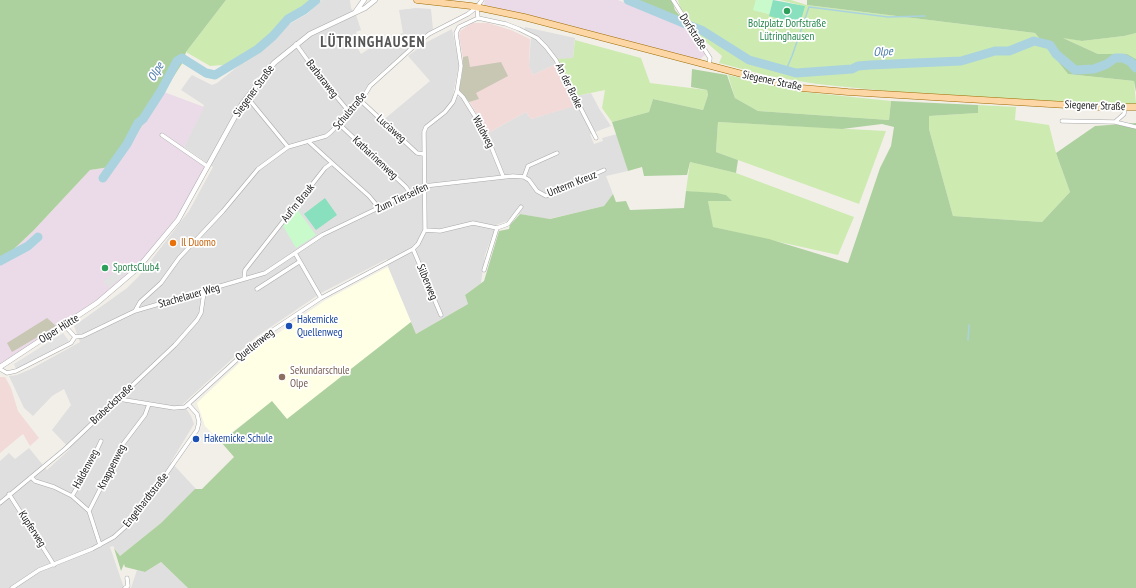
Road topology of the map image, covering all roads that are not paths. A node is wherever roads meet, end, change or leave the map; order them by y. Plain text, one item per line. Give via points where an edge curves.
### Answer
1 (360, 0) edge
2 (364, 0) edge
3 (375, 0) edge
4 (417, 0) edge
5 (482, 0) edge
6 (673, 0) edge
7 (477, 7) junction
8 (358, 9) junction
9 (478, 18) junction
10 (296, 44) junction
11 (709, 66) junction
12 (457, 91) junction
13 (247, 97) junction
14 (361, 101) junction
15 (1126, 107) junction
16 (1136, 107) edge
17 (350, 113) junction
18 (1062, 121) dead end
19 (1115, 122) junction
20 (339, 124) junction
21 (1136, 127) edge
22 (162, 135) dead end
23 (596, 138) dead end
24 (309, 142) junction
25 (288, 147) junction
26 (557, 153) dead end
27 (423, 154) junction
28 (332, 163) junction
29 (207, 166) junction
30 (604, 170) dead end
31 (503, 176) junction
32 (524, 177) junction
33 (424, 186) junction
34 (410, 193) junction
35 (188, 204) joint
36 (521, 207) dead end
37 (379, 208) junction
38 (497, 228) junction
39 (425, 230) junction
40 (413, 249) junction
41 (295, 254) junction
42 (299, 262) junction
43 (484, 270) dead end
44 (265, 272) joint
45 (244, 279) junction
46 (257, 289) dead end
47 (204, 292) junction
48 (321, 298) junction
49 (135, 311) junction
50 (441, 315) dead end
51 (65, 326) junction
52 (75, 337) junction
53 (0, 368) edge
54 (119, 399) junction
55 (149, 404) junction
56 (188, 404) junction
57 (101, 441) dead end
58 (31, 477) junction
59 (10, 494) junction
60 (72, 496) junction
61 (0, 503) edge
62 (89, 511) junction
63 (100, 545) junction
64 (54, 565) junction
65 (127, 578) dead end
66 (126, 587) edge
67 (12, 588) edge
68 (132, 588) edge

1 - 8 street
2 - 8 street
3 - 8 street, Siegener Straße via 365,8
4 - 7 main road, Siegener Straße
5 - 7 street
6 - 11 street, Dorfstraße via 710,58
7 - 9 street
7 - 11 main road, Siegener Straße
7 - 14 street, Schulstraße via 430,34 412,48 370,86
8 - 10 street, Siegener Straße via 323,26
9 - 12 street via 459,27 456,33 461,66
9 - 23 street, An der Broke via 519,29 537,38 546,47 556,60
10 - 13 street, Siegener Straße via 274,63
10 - 17 street, Barbaraweg
11 - 15 main road, Siegener Straße via 819,90
12 - 27 street via 445,112 426,127
12 - 31 street, Waldweg via 486,134
13 - 25 street
13 - 29 street, Siegener Straße
14 - 17 street, Schulstraße
14 - 27 street, Luciaweg via 417,153
15 - 16 main road, Siegener Straße
15 - 19 street via 1124,114
17 - 20 street, Schulstraße
18 - 19 street
19 - 21 street
20 - 24 street, Schulstraße via 326,136
20 - 34 street, Katharinenweg
22 - 29 street
24 - 25 street, Schulstraße
24 - 28 street
25 - 49 street, Schulstraße via 258,169 187,249 161,283 140,302
26 - 32 street via 528,166
27 - 33 street
28 - 37 street
28 - 45 street, Auf'm Brauk via 265,243 245,270
29 - 35 street, Siegener Straße
30 - 32 street, Unterm Kreuz via 546,196 541,195
31 - 32 street, Zum Tierseifen
31 - 33 street, Zum Tierseifen
33 - 34 street, Zum Tierseifen
33 - 39 street
34 - 37 street, Zum Tierseifen
35 - 51 street, Olper Hütte via 138,268
36 - 38 street via 508,224
37 - 41 street, Zum Tierseifen via 322,235
38 - 39 street via 473,223 440,232
38 - 43 street
39 - 40 street, Quellenweg
40 - 48 street, Quellenweg
40 - 50 street, Silberweg
41 - 42 street
41 - 44 street, Zum Tierseifen
42 - 46 street
42 - 48 street
44 - 45 street, Stachelauer Weg
45 - 47 street, Stachelauer Weg
47 - 49 street, Stachelauer Weg
47 - 54 street, Brabeckstraße via 201,313 192,327
48 - 56 street, Quellenweg via 253,344
49 - 52 street via 90,334
51 - 52 street
51 - 53 street, Olper Hütte
52 - 53 street via 71,343 16,371 7,373
54 - 55 street
54 - 58 street, Brabeckstraße
55 - 56 street via 182,408
55 - 62 street, Knappenweg via 145,415 123,444
56 - 63 street, Engelhardtstraße via 197,414 197,430 134,517 114,537
57 - 60 street, Haldenweg
58 - 59 street, Brabeckstraße
58 - 60 street, Haldenweg
59 - 61 street, Brabeckstraße
59 - 64 street, Kupferweg
60 - 62 street, Haldenweg
62 - 63 street
63 - 64 street, Engelhardtstraße
64 - 67 street, Engelhardtstraße via 30,574
65 - 66 street
66 - 68 street

